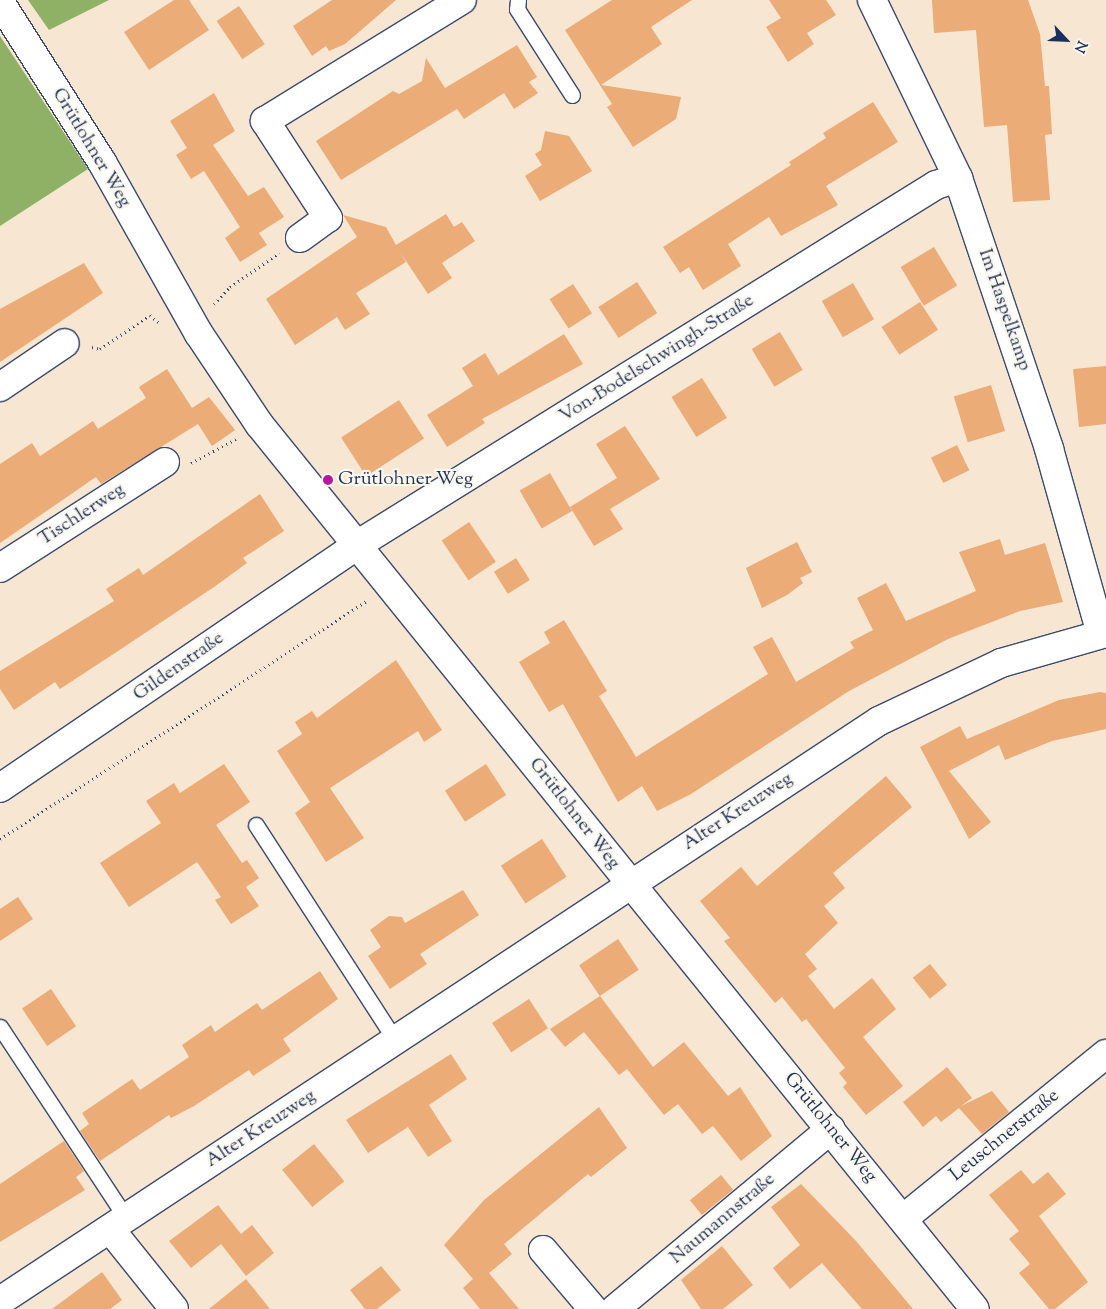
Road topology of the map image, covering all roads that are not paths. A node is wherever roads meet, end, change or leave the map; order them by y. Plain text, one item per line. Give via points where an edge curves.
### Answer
1 (462, 0) edge
2 (518, 0) edge
3 (872, 0) edge
4 (0, 2) edge
5 (572, 96) dead end
6 (958, 178) junction
7 (300, 238) road end
8 (65, 343) road end
9 (0, 387) edge
10 (165, 462) road end
11 (357, 545) junction
12 (0, 568) edge
13 (1104, 634) edge
14 (4, 777) edge
15 (256, 825) dead end
16 (630, 885) junction
17 (0, 1026) edge
18 (395, 1040) junction
19 (1106, 1054) edge
20 (831, 1130) junction
21 (904, 1218) junction
22 (118, 1223) junction
23 (543, 1250) dead end
24 (0, 1301) edge
25 (174, 1309) edge
26 (593, 1309) edge
27 (615, 1309) edge
28 (975, 1309) edge

1 - 7 street via 265,121 328,218
2 - 5 lane via 517,9
3 - 6 street, Im Haspelkamp
4 - 11 street, Grütlohner Weg via 102,162 199,334 259,424
6 - 11 street, Von-Bodelschwingh-Straße via 936,186
6 - 13 street, Im Haspelkamp via 1049,449
8 - 9 street
10 - 12 street, Tischlerweg
11 - 14 street, Gildenstraße
11 - 16 street, Grütlohner Weg via 392,584
13 - 16 street, Alter Kreuzweg via 1001,663 906,705
15 - 18 lane
16 - 18 street, Alter Kreuzweg
16 - 20 street, Grütlohner Weg
17 - 22 lane
18 - 22 street, Alter Kreuzweg
19 - 21 street, Leuschnerstraße
20 - 21 street, Grütlohner Weg
20 - 27 street, Naumannstraße
21 - 28 street, Grütlohner Weg
22 - 24 street, Alter Kreuzweg
22 - 25 street
23 - 26 street

